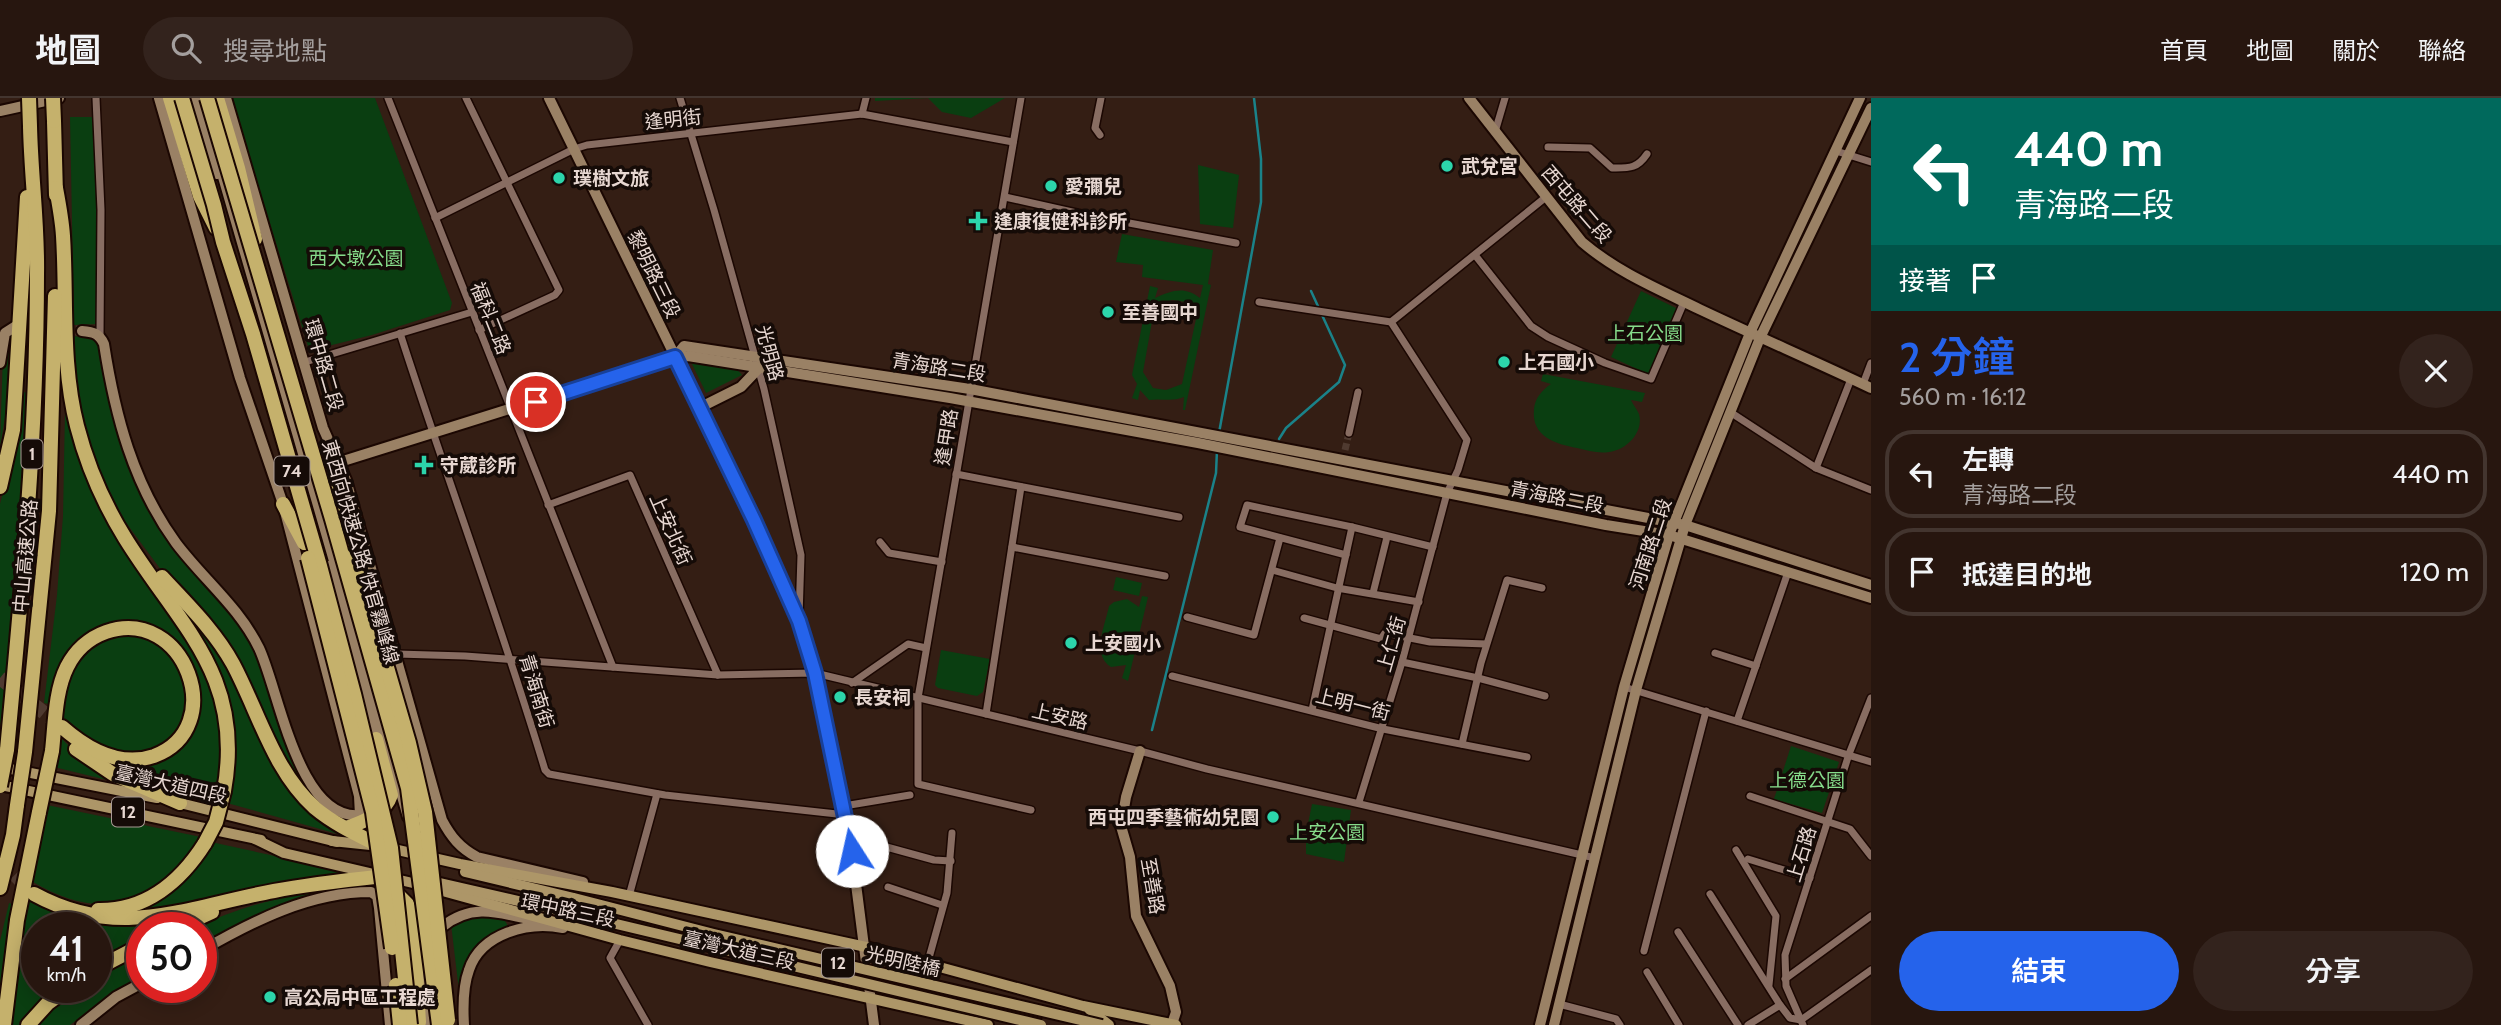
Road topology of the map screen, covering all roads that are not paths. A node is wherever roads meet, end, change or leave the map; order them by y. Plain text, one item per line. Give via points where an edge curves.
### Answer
1 (29, 98) edge
2 (53, 98) edge
3 (60, 98) edge
4 (96, 98) edge
5 (159, 98) edge
6 (170, 98) edge
7 (183, 98) edge
8 (195, 98) edge
9 (204, 98) edge
10 (217, 98) edge
11 (226, 98) edge
12 (388, 98) edge
13 (466, 98) edge
14 (549, 98) edge
15 (680, 98) edge
16 (866, 98) edge
17 (1021, 98) edge
18 (1101, 98) edge
19 (1469, 98) edge
20 (1505, 98) edge
21 (1860, 98) edge
22 (1871, 108) edge
23 (0, 111) edge
24 (862, 114) junction
25 (1495, 132) junction
26 (691, 133) junction
27 (1100, 135) dead end
28 (1013, 142) junction
29 (1548, 147) dead end
30 (574, 149) junction
31 (1836, 151) junction
32 (1647, 154) dead end
33 (1850, 154) junction
34 (31, 157) junction
35 (1871, 162) edge
36 (506, 182) junction
37 (56, 188) junction
38 (1005, 197) junction
39 (1546, 198) junction
40 (435, 218) junction
41 (223, 242) junction
42 (1236, 243) dead end
43 (1475, 255) junction
44 (265, 292) junction
45 (1259, 302) dead end
46 (1684, 302) junction
47 (471, 312) junction
48 (1391, 323) junction
49 (16, 326) dead end
50 (479, 330) junction
51 (82, 331) tunnel mouth
52 (400, 333) junction
53 (100, 336) junction
54 (1755, 336) junction
55 (756, 355) junction
56 (675, 357) junction
57 (305, 362) junction
58 (0, 363) edge
59 (1871, 363) edge
60 (759, 368) junction
61 (1851, 379) junction
62 (1867, 386) edge
63 (970, 389) junction
64 (1358, 392) dead end
65 (968, 401) junction
66 (699, 408) junction
67 (510, 410) junction
68 (1730, 412) junction
69 (1349, 433) tunnel mouth
70 (432, 434) junction
71 (1199, 438) junction
72 (1232, 445) junction
73 (334, 465) junction
74 (1816, 468) junction
75 (2, 470) edge
76 (307, 474) junction
77 (956, 474) junction
78 (1451, 480) junction
79 (276, 482) junction
80 (0, 487) edge
81 (1021, 487) junction
82 (1871, 490) edge
83 (1447, 493) junction
84 (283, 504) junction
85 (548, 505) junction
86 (108, 506) junction
87 (1179, 517) dead end
88 (1679, 524) junction
89 (1352, 527) junction
90 (1669, 535) junction
91 (1387, 537) junction
92 (1280, 538) junction
93 (1681, 538) junction
94 (880, 542) dead end
95 (1012, 547) junction
96 (1433, 547) junction
97 (1346, 555) junction
98 (942, 562) junction
99 (1272, 569) junction
100 (1788, 572) junction
101 (1165, 576) dead end
102 (1871, 585) edge
103 (1337, 588) junction
104 (1542, 588) dead end
105 (1373, 593) junction
106 (1871, 598) edge
107 (1419, 602) junction
108 (1187, 617) dead end
109 (1304, 618) dead end
110 (799, 621) junction
111 (1331, 626) junction
112 (1409, 638) junction
113 (1486, 644) junction
114 (926, 648) junction
115 (1715, 653) dead end
116 (397, 654) junction
117 (512, 659) junction
118 (1402, 662) junction
119 (1756, 666) junction
120 (613, 667) junction
121 (815, 673) junction
122 (718, 676) junction
123 (1172, 676) dead end
124 (1478, 678) junction
125 (852, 683) junction
126 (1624, 687) junction
127 (1636, 690) junction
128 (1545, 696) dead end
129 (918, 698) junction
130 (1871, 698) edge
131 (1312, 710) junction
132 (1706, 711) junction
133 (986, 715) junction
134 (1737, 721) junction
135 (416, 728) junction
136 (1383, 729) junction
137 (381, 738) junction
138 (1462, 744) junction
139 (345, 748) junction
140 (1140, 751) junction
141 (1849, 754) junction
142 (1527, 757) dead end
143 (1871, 762) edge
144 (0, 767) edge
145 (419, 785) junction
146 (0, 786) edge
147 (657, 794) junction
148 (910, 795) dead end
149 (1750, 796) dead end
150 (180, 803) junction
151 (1359, 803) junction
152 (845, 810) junction
153 (1031, 810) dead end
154 (360, 815) junction
155 (412, 816) junction
156 (1828, 820) junction
157 (346, 828) junction
158 (376, 828) junction
159 (953, 834) dead end
160 (850, 837) junction
161 (255, 839) junction
162 (332, 841) junction
163 (386, 847) junction
164 (1737, 850) dead end
165 (1582, 855) junction
166 (1871, 856) edge
167 (1595, 858) junction
168 (1748, 859) dead end
169 (951, 861) junction
170 (459, 867) junction
171 (390, 878) junction
172 (1810, 878) junction
173 (328, 883) junction
174 (421, 887) junction
175 (888, 887) dead end
176 (0, 888) edge
177 (273, 891) junction
178 (384, 892) junction
179 (612, 892) junction
180 (1710, 894) dead end
181 (629, 896) junction
182 (942, 905) junction
183 (436, 908) junction
184 (213, 912) edge
185 (524, 913) joint
186 (570, 913) joint
187 (1868, 918) edge
188 (1871, 930) edge
189 (1678, 932) dead end
190 (620, 940) junction
191 (217, 942) edge
192 (866, 947) junction
193 (1644, 951) dead end
194 (927, 964) junction
195 (1871, 970) edge
196 (1647, 972) dead end
197 (1785, 979) junction
198 (1769, 986) junction
199 (126, 992) edge
200 (870, 997) junction
201 (48, 1003) edge
202 (1559, 1004) junction
203 (1780, 1005) junction
204 (1083, 1006) junction
205 (1618, 1022) edge
206 (1802, 1022) edge
207 (464, 1023) edge
208 (393, 1024) edge
209 (424, 1024) edge
210 (4, 1025) edge
211 (28, 1025) edge
212 (81, 1025) edge
213 (448, 1025) edge
214 (648, 1025) edge
215 (874, 1025) edge
216 (988, 1025) edge
217 (1041, 1025) edge
218 (1102, 1025) edge
219 (1109, 1025) edge
220 (1174, 1025) edge
221 (1540, 1025) edge
222 (1554, 1025) edge
223 (1679, 1025) edge
224 (1738, 1025) edge
225 (1748, 1025) edge

1 - 34 highway, 中山高速公路 / 1, bridge
2 - 37 highway, 中山高速公路 / 1, bridge
3 - 23 street
4 - 53 street
5 - 79 street via 240,378
6 - 41 highway, 74, bridge via 200,196
7 - 41 highway, 74, bridge
8 - 76 street
9 - 44 highway, 東西向快速公路 快官霧峰線 / 74, bridge
9 - 76 street
10 - 44 highway, 74, bridge via 239,168
11 - 57 street, 環中路二段
12 - 40 street, 福科二路
13 - 36 street
14 - 30 street, 黎明路三段
15 - 26 street, 光明路
16 - 24 street
17 - 28 street, 逢甲路
18 - 27 street via 1095,128
19 - 25 street, 西屯路二段
20 - 25 street
21 - 31 street, 河南路二段
22 - 33 street, 河南路二段
24 - 26 street, 逢明街
24 - 28 street, 逢明街
25 - 39 street, 西屯路二段
26 - 30 street, 逢明街
26 - 55 street, 光明路
28 - 38 street, 逢甲路
29 - 32 street via 1590,148 1612,168 1633,169
30 - 36 street, 逢明街
30 - 56 street, 黎明路三段
31 - 33 street
31 - 54 street, 河南路二段
33 - 35 street
33 - 54 street, 河南路二段
34 - 75 highway via 13,430
34 - 146 highway, 中山高速公路 / 1, bridge via 37,271 32,474
36 - 40 street, 逢明街
36 - 50 street via 559,290
37 - 86 highway via 73,409
37 - 176 highway, 中山高速公路 / 1, bridge via 49,511 25,752
38 - 42 street
38 - 63 street, 逢甲路
39 - 43 street
39 - 46 street, 西屯路二段 via 1600,257
40 - 47 street, 福科二路
41 - 163 highway, 74, bridge via 320,566
43 - 46 street via 1531,326 1594,358 1651,379
43 - 48 street
44 - 155 highway, 東西向快速公路 快官霧峰線 / 74, bridge via 398,751
45 - 48 street
46 - 54 street, 西屯路二段
47 - 50 street, 福科二路
47 - 52 street
48 - 78 street, 上仁街 via 1467,440
49 - 58 street via 5,333
50 - 67 street, 福科二路
51 - 53 street
52 - 57 street
52 - 70 street, 青海南街
53 - 154 street via 128,454 153,505 258,647 293,750 310,785 337,810 348,816
54 - 61 street, 西屯路二段
54 - 68 street, 河南路二段
54 - 88 street, 河南路二段
55 - 56 street, 青海路二段 via 684,346
55 - 60 street, 光明路
55 - 63 street, 青海路二段
56 - 60 street, 青海路二段
56 - 66 street, 黎明路三段
56 - 67 street, 青海路二段
57 - 73 street, 環中路二段
59 - 62 street
60 - 65 street, 青海路二段
60 - 66 street via 741,387
60 - 110 street, 光明路 via 801,555
61 - 62 street, 西屯路二段
61 - 74 street
63 - 65 street, 逢甲路
63 - 71 street, 青海路二段
64 - 69 street
65 - 71 street, 青海路二段
65 - 77 street, 逢甲路
66 - 110 street, 黎明路三段
67 - 70 street, 青海路二段
67 - 85 street, 福科二路
68 - 74 street
68 - 88 street, 河南路二段
70 - 73 street, 青海路二段
70 - 117 street, 青海南街
71 - 72 street
72 - 78 street, 青海路二段 via 1343,455
72 - 83 street, 青海路二段
73 - 76 street, 青海路二段
73 - 116 street via 346,480
73 - 145 highway, 74, bridge via 354,554
74 - 82 street
75 - 80 highway
76 - 79 street, 青海路二段
76 - 137 street
77 - 81 street
77 - 98 street, 逢甲路
78 - 83 street, 上仁街
78 - 88 street, 青海路二段
79 - 84 street
81 - 87 street
81 - 95 street
83 - 90 street, 青海路二段
83 - 96 street, 上仁街
84 - 139 street
84 - 158 highway, 74, bridge via 304,543
85 - 120 street, 福科二路
85 - 122 street, 上安北街 via 630,475
86 - 157 highway via 156,571 220,644 295,786
86 - 177 highway, bridge via 192,633 214,675 228,737 224,791 216,822 192,863 148,899 122,908 91,909 33,890 66,909 130,919
88 - 90 street, 河南路二段
88 - 93 street, 河南路二段
88 - 102 street, 青海路二段
89 - 91 street
89 - 92 street via 1247,505 1240,527
89 - 97 street
90 - 93 street, 青海路二段
90 - 126 street, 河南路二段
91 - 96 street
91 - 105 street
92 - 97 street
92 - 99 street
93 - 100 street, 青海路二段
93 - 127 street, 河南路二段
94 - 98 street via 889,553
95 - 101 street
95 - 133 street
96 - 107 street, 上仁街
97 - 103 street
98 - 114 street, 逢甲路
99 - 103 street
99 - 108 street via 1254,635
100 - 106 street, 青海路二段
100 - 119 street
103 - 105 street
103 - 111 street
104 - 113 street via 1507,580
105 - 107 street
107 - 112 street, 上仁街
109 - 111 street
110 - 121 street, 黎明路三段
111 - 112 street via 1381,639 1385,633
111 - 131 street
112 - 113 street
112 - 118 street, 上仁街
113 - 124 street
114 - 125 street via 908,644
114 - 129 street, 逢甲路
115 - 119 street
116 - 117 street, 上安路
116 - 135 street
117 - 120 street, 上安路
117 - 147 street, 青海南街 via 549,774
118 - 124 street
118 - 136 street, 上仁街
119 - 134 street
120 - 122 street, 上安路
121 - 122 street, 上安路
121 - 125 street, 上安路
121 - 152 street, 黎明路三段
123 - 131 street, 上明一街
124 - 128 street
124 - 138 street
125 - 129 street, 上安路
126 - 127 street
126 - 165 street, 河南路二段
127 - 132 street
127 - 167 street, 河南路二段
129 - 133 street, 上安路
129 - 153 street, 逢甲路 via 918,784
130 - 141 street, 上石路
131 - 136 street, 上明一街
132 - 134 street
132 - 193 street
133 - 140 street, 上安路
134 - 141 street
135 - 137 street
135 - 179 street via 442,820 463,849 477,857
136 - 138 street, 上明一街
136 - 151 street, 上仁街
137 - 139 street
137 - 154 street via 374,793
137 - 157 highway via 391,795 388,803
137 - 179 street via 405,812 418,834 440,855
138 - 142 street, 上明一街
139 - 154 street
140 - 151 street, 上安路
140 - 220 street, 至善路 via 1121,826 1130,857 1136,916 1170,986
141 - 143 street
141 - 156 street, 上石路
144 - 150 main road, 臺灣大道四段 / 12
145 - 155 highway, 74, bridge
145 - 183 highway, 74, bridge
146 - 161 main road, 臺灣大道四段 / 12
147 - 152 street, 青海南街
147 - 181 street
148 - 152 street, 青海南街
149 - 156 street
150 - 162 main road, 臺灣大道四段 / 12
150 - 210 highway, bridge via 113,774 61,730 102,754 132,760 155,755 174,744 188,726 194,696 188,672 160,636 125,629 92,639 74,656 61,686 16,931
151 - 165 street, 上安路
152 - 160 street, 黎明路三段
155 - 174 highway, 東西向快速公路 快官霧峰線 / 74, bridge
156 - 166 street via 1850,829
156 - 172 street, 上石路
157 - 163 highway
158 - 163 highway, 74, bridge
158 - 178 highway, 74, bridge
159 - 169 street
160 - 169 street
160 - 192 street, 黎明路三段
161 - 171 main road, 臺灣大道四段 / 12 via 284,853
161 - 186 main road, 臺灣大道四段 / 12
162 - 163 main road, 臺灣大道四段 / 12
162 - 170 main road, 臺灣大道四段 / 12
163 - 170 main road, 臺灣大道四段 / 12
163 - 171 highway, 74, bridge
164 - 198 street via 1776,916
165 - 167 street, 上安路
165 - 221 street, 河南路二段
167 - 202 street, 河南路二段
168 - 172 street
169 - 182 street
170 - 179 main road, 臺灣大道三段 / 12
170 - 218 main road, 光明陸橋 / 12, bridge via 713,934
171 - 173 highway
171 - 178 highway, bridge
171 - 185 main road, 臺灣大道四段 / 12
171 - 209 highway, 74, bridge
172 - 197 street, 上石路 via 1785,955
173 - 177 highway
173 - 209 highway via 374,880 398,892 407,904
174 - 183 highway, 74, bridge
174 - 209 highway, 東西向快速公路 快官霧峰線 / 74, bridge
175 - 182 street
177 - 184 highway
178 - 208 highway, 74, bridge via 391,937
179 - 181 main road, 臺灣大道三段 / 12
180 - 198 street
181 - 192 main road, 臺灣大道三段 / 12
182 - 194 street
183 - 213 highway, 74, bridge
185 - 190 main road, 臺灣大道三段 / 12
186 - 217 main road, 光明陸橋 / 12, bridge
187 - 188 street
187 - 197 street
189 - 224 street
190 - 200 main road, 臺灣大道三段 / 12
190 - 207 street, 環中路三段 via 548,926 503,934 473,960 466,980
190 - 209 street, 環中路三段 via 488,910 454,917 426,943 422,956
190 - 214 street via 610,958
191 - 208 street via 285,910 326,897 367,892 376,896
192 - 194 main road, 臺灣大道三段 / 12
192 - 200 street, 黎明路三段
194 - 204 main road, 臺灣大道三段 / 12
195 - 206 street
196 - 223 street
197 - 206 street, 上石路
198 - 203 street
199 - 212 street
200 - 215 street, 黎明路三段
200 - 216 main road, 臺灣大道三段 / 12
201 - 211 highway
202 - 205 street
202 - 222 street, 河南路二段
203 - 206 street via 1790,1018
203 - 225 street
204 - 219 main road, 臺灣大道三段 / 12
204 - 220 main road, 臺灣大道三段 / 12
207 - 209 street
208 - 209 street

